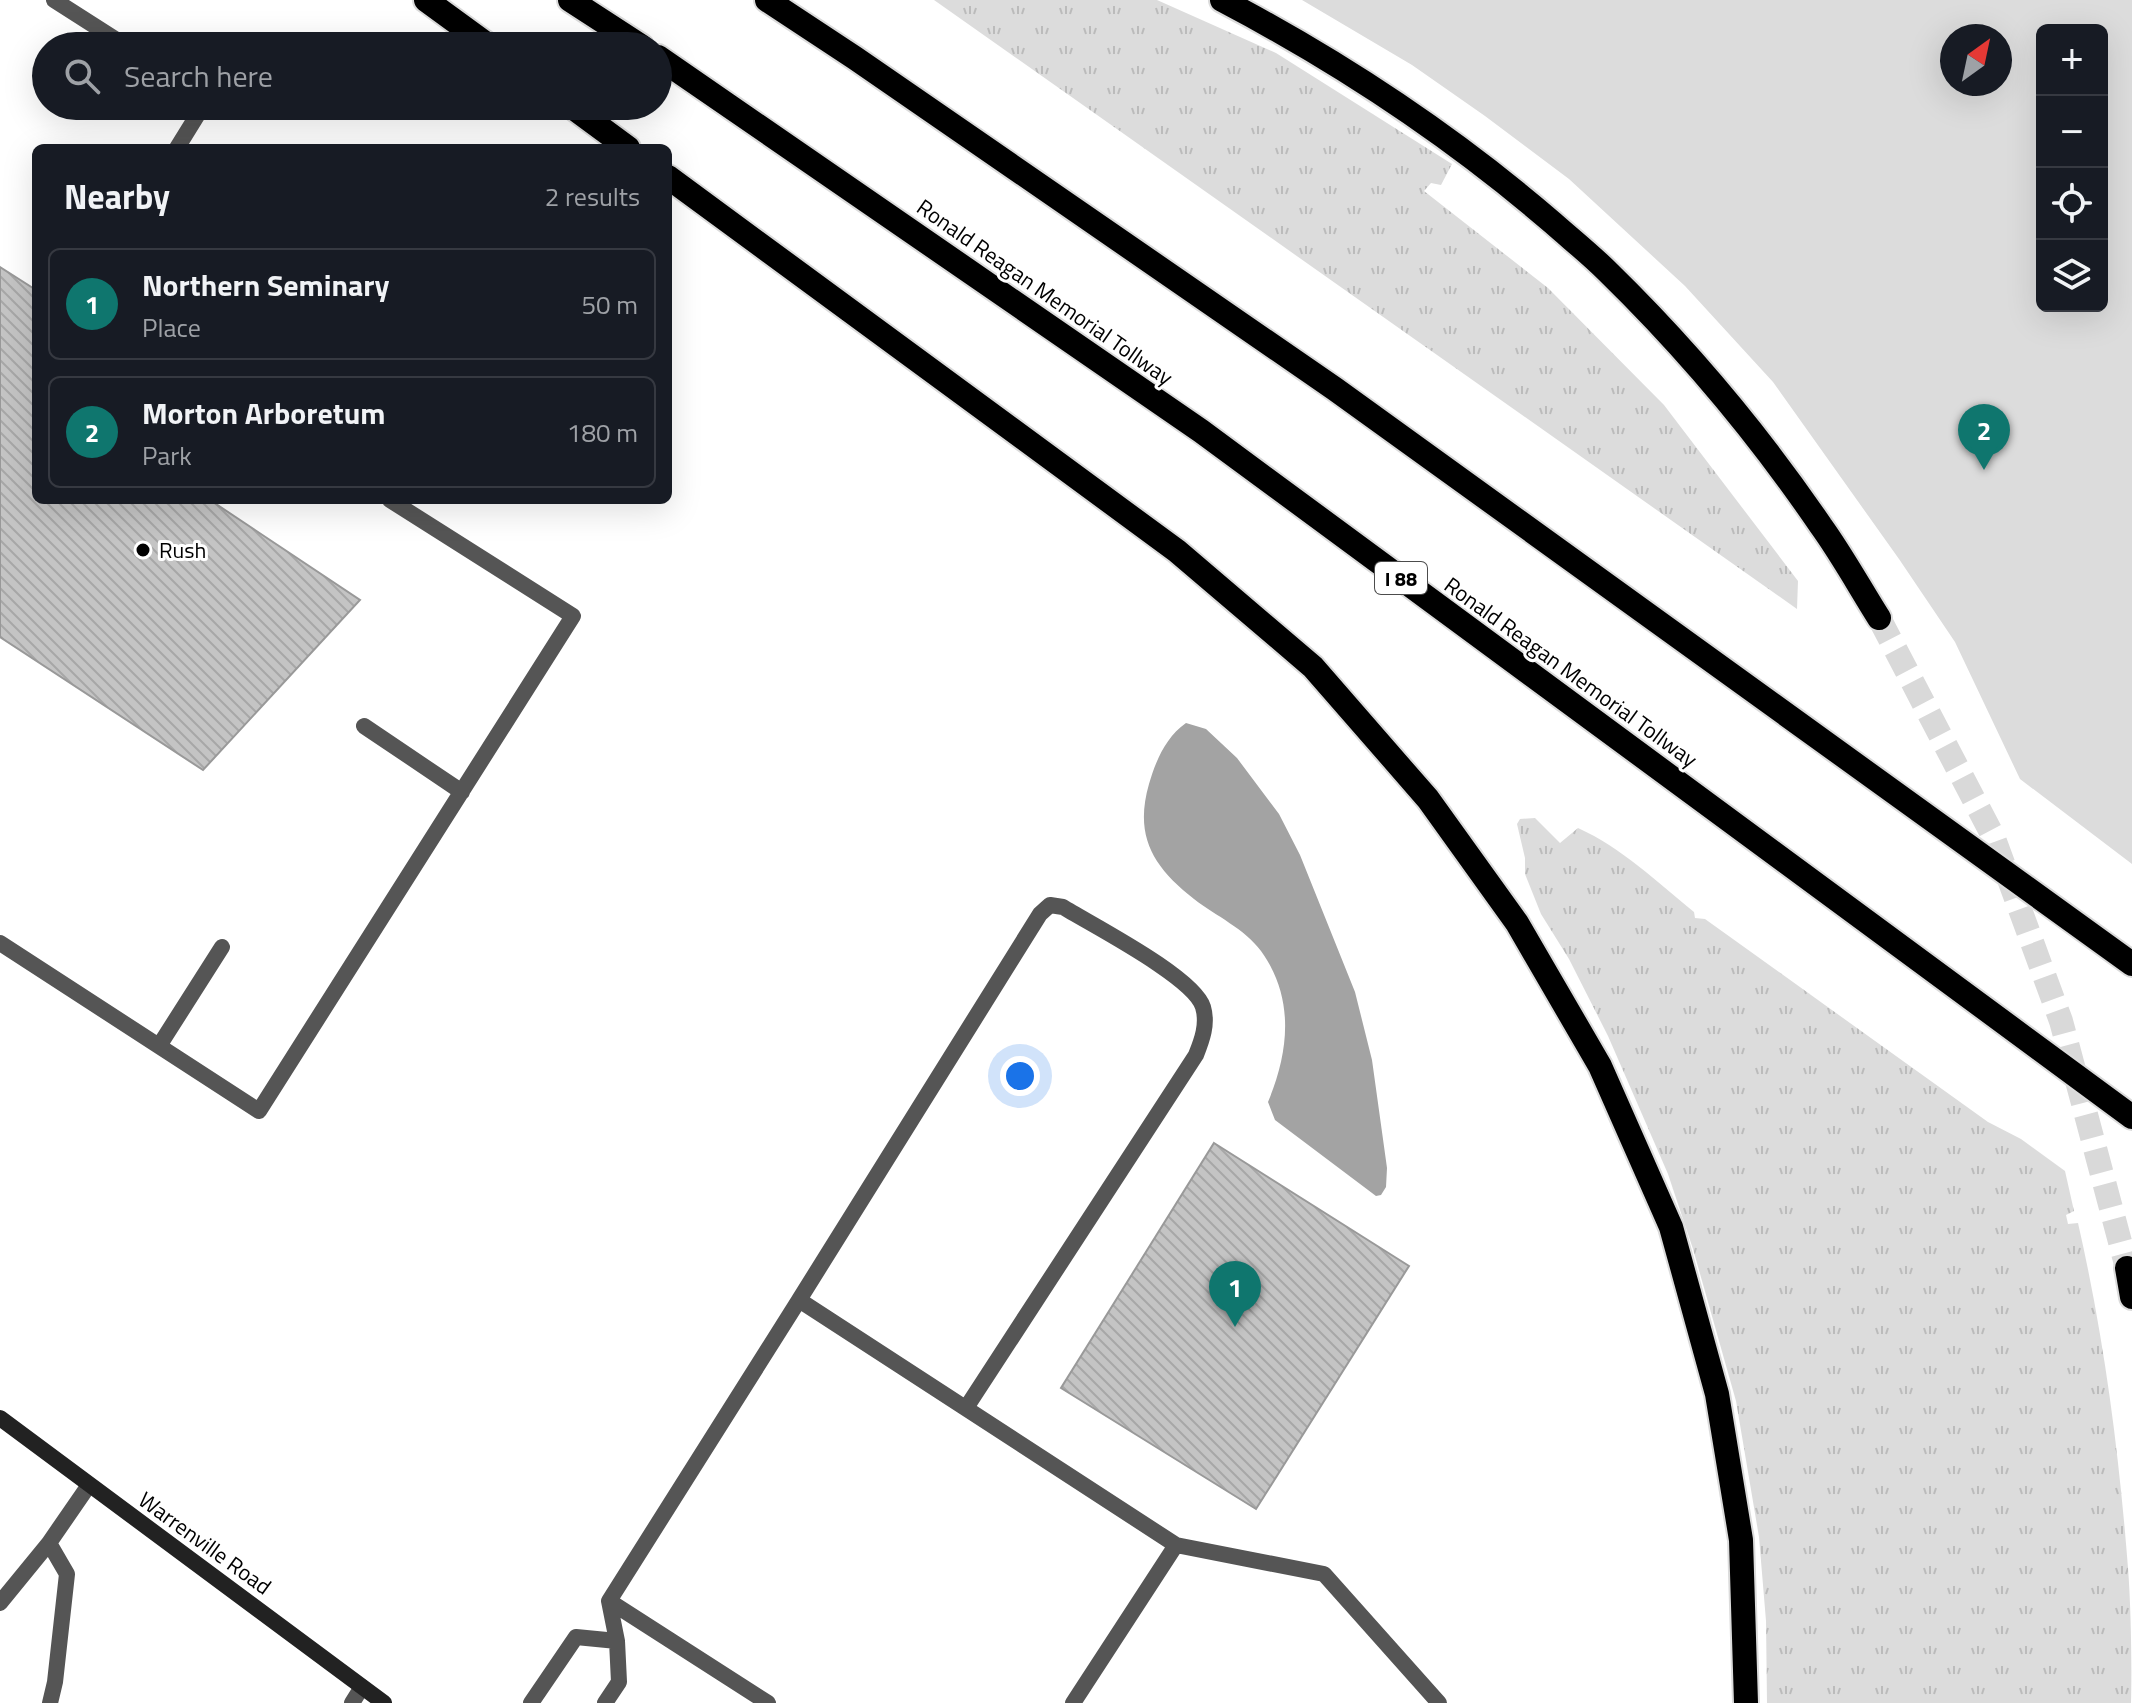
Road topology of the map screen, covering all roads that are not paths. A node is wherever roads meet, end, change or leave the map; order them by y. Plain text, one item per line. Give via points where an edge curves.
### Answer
1 (54, 0) edge
2 (426, 0) edge
3 (570, 0) edge
4 (767, 0) edge
5 (1222, 0) edge
6 (104, 32) edge
7 (470, 32) edge
8 (619, 32) edge
9 (672, 67) edge
10 (194, 120) edge
11 (590, 120) edge
12 (179, 144) edge
13 (623, 144) edge
14 (672, 180) edge
15 (396, 504) edge
16 (1879, 618) tunnel mouth
17 (364, 726) dead end
18 (462, 792) junction
19 (0, 943) edge
20 (222, 947) dead end
21 (2132, 964) edge
22 (159, 1046) junction
23 (2132, 1117) edge
24 (2127, 1268) dead end
25 (2132, 1297) edge
26 (799, 1300) junction
27 (966, 1408) junction
28 (0, 1418) edge
29 (89, 1485) junction
30 (49, 1543) junction
31 (1176, 1545) junction
32 (609, 1601) junction
33 (0, 1603) edge
34 (617, 1641) junction
35 (362, 1687) junction
36 (1746, 1700) edge
37 (50, 1703) edge
38 (352, 1703) edge
39 (384, 1703) edge
40 (531, 1703) edge
41 (605, 1703) edge
42 (768, 1703) edge
43 (1073, 1703) edge
44 (1439, 1703) edge

1 - 6 lane
2 - 7 highway
3 - 8 highway
4 - 21 highway via 1335,389
5 - 16 highway via 1400,105 1508,184 1606,269 1756,438 1822,527
9 - 23 highway, Ronald Reagan Memorial Tollway / I 88 via 1201,431
10 - 12 lane
11 - 13 highway
14 - 36 highway via 1177,551 1313,667 1428,799 1517,923 1600,1066 1671,1227 1717,1394 1741,1540
15 - 18 lane via 573,616
17 - 18 lane
18 - 22 lane via 259,1111
19 - 22 lane
20 - 22 lane
24 - 25 highway
26 - 27 lane
26 - 27 lane via 1040,914 1050,905 1063,907 1141,954 1198,996 1204,1035 1196,1055
26 - 32 lane
27 - 31 lane
28 - 29 main road, Warrenville Road
29 - 30 lane
29 - 35 main road, Warrenville Road
30 - 33 lane
30 - 37 lane via 67,1574
31 - 43 lane
31 - 44 lane via 1324,1574
32 - 34 lane
32 - 42 lane
34 - 40 lane via 576,1637
34 - 41 lane via 619,1682
35 - 38 lane
35 - 39 main road, Warrenville Road

